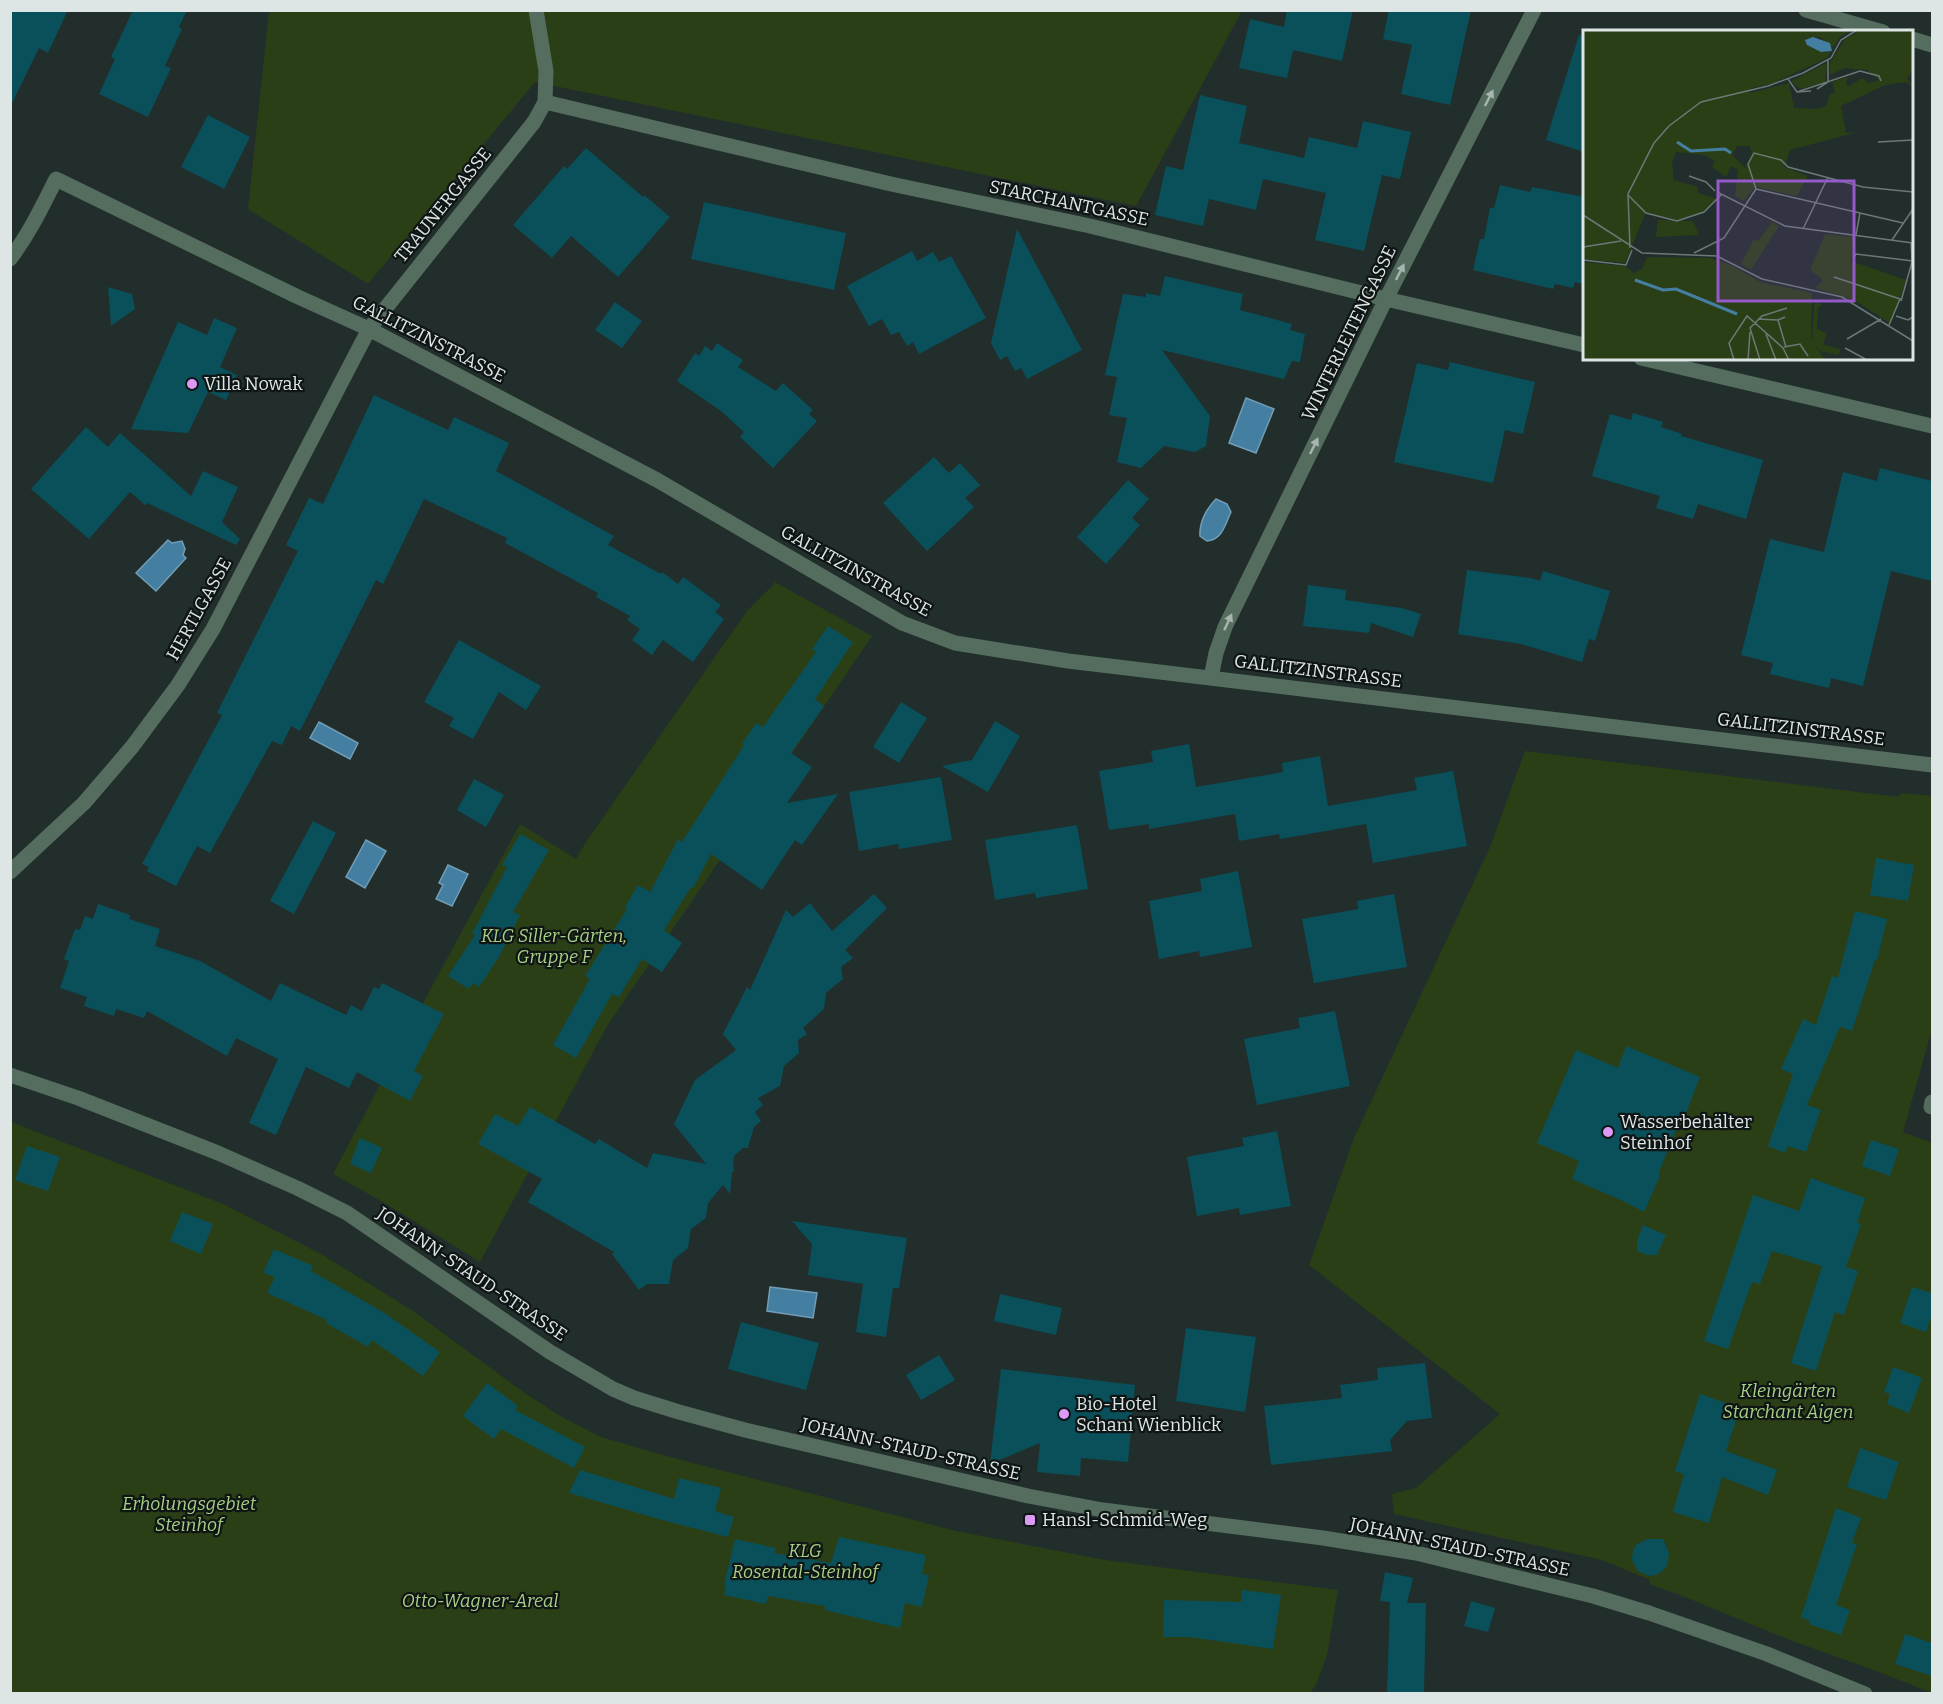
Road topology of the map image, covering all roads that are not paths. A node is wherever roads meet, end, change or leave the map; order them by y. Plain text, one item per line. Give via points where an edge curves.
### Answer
1 (536, 10) edge
2 (1534, 10) edge
3 (1806, 10) edge
4 (1875, 30) edge
5 (1913, 40) edge
6 (1932, 45) edge
7 (545, 102) junction
8 (10, 259) edge
9 (1386, 299) junction
10 (369, 329) junction
11 (1583, 345) edge
12 (1650, 360) edge
13 (1932, 426) edge
14 (1211, 677) junction
15 (1932, 765) edge
16 (10, 872) edge
17 (10, 1075) edge
18 (1865, 1694) edge

1 - 7 street via 546,71
9 -> 2 street, WINTERLEITENGASSE
3 - 4 street
5 - 6 street
7 - 9 street, STARCHANTGASSE via 891,184 1090,226
7 - 10 street, TRAUNERGASSE via 534,122
8 - 10 street, GALLITZINSTRASSE via 38,217 56,179
9 - 11 street, STARCHANTGASSE
14 -> 9 street, WINTERLEITENGASSE via 1226,627
10 - 14 street, GALLITZINSTRASSE via 657,480 902,623 954,643
10 - 16 street, HERTLGASSE via 213,629 178,685 84,803
12 - 13 street
14 - 15 street, GALLITZINSTRASSE
17 - 18 street, JOHANN-STAUD-STRASSE via 218,1153 347,1213 550,1352 613,1389 645,1401 745,1430 1028,1496 1416,1553 1649,1613 1767,1654

